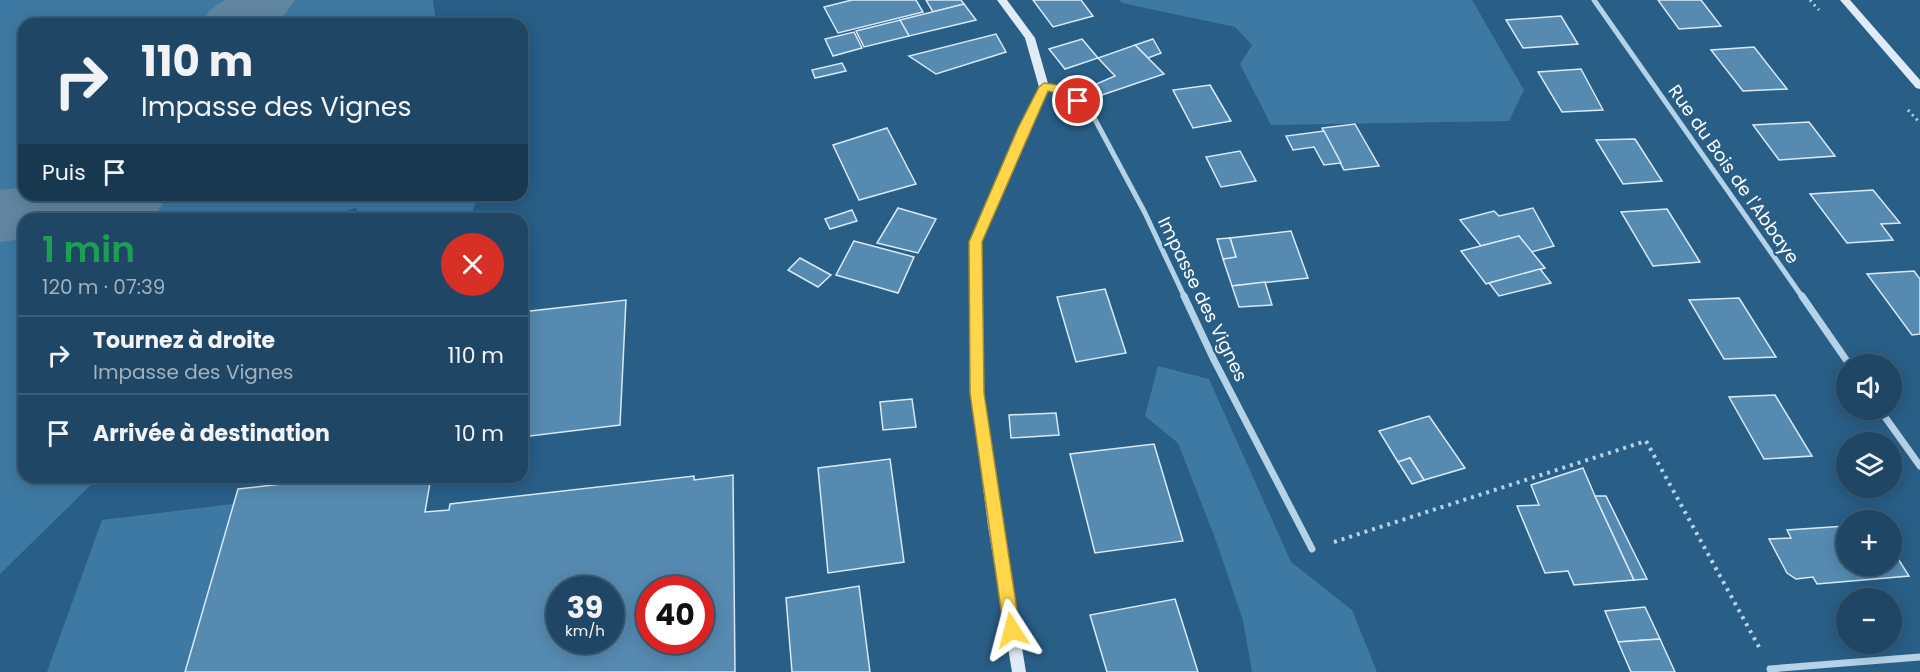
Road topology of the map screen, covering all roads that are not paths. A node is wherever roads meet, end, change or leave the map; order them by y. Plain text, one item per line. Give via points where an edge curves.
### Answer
1 (1002, 0) edge
2 (1594, 0) edge
3 (1845, 0) edge
4 (1920, 86) edge
5 (1044, 87) junction
6 (1842, 354) edge
7 (1887, 420) edge
8 (1920, 466) edge
9 (1312, 549) road end
10 (1920, 657) edge
11 (1770, 669) road end
12 (1019, 672) edge

1 - 5 street via 1030,38
2 - 6 street, Rue du Bois de l'Abbaye
3 - 4 street
5 - 9 street, Impasse des Vignes via 1066,90 1091,112
5 - 12 street via 975,242 977,393
7 - 8 street
10 - 11 street

